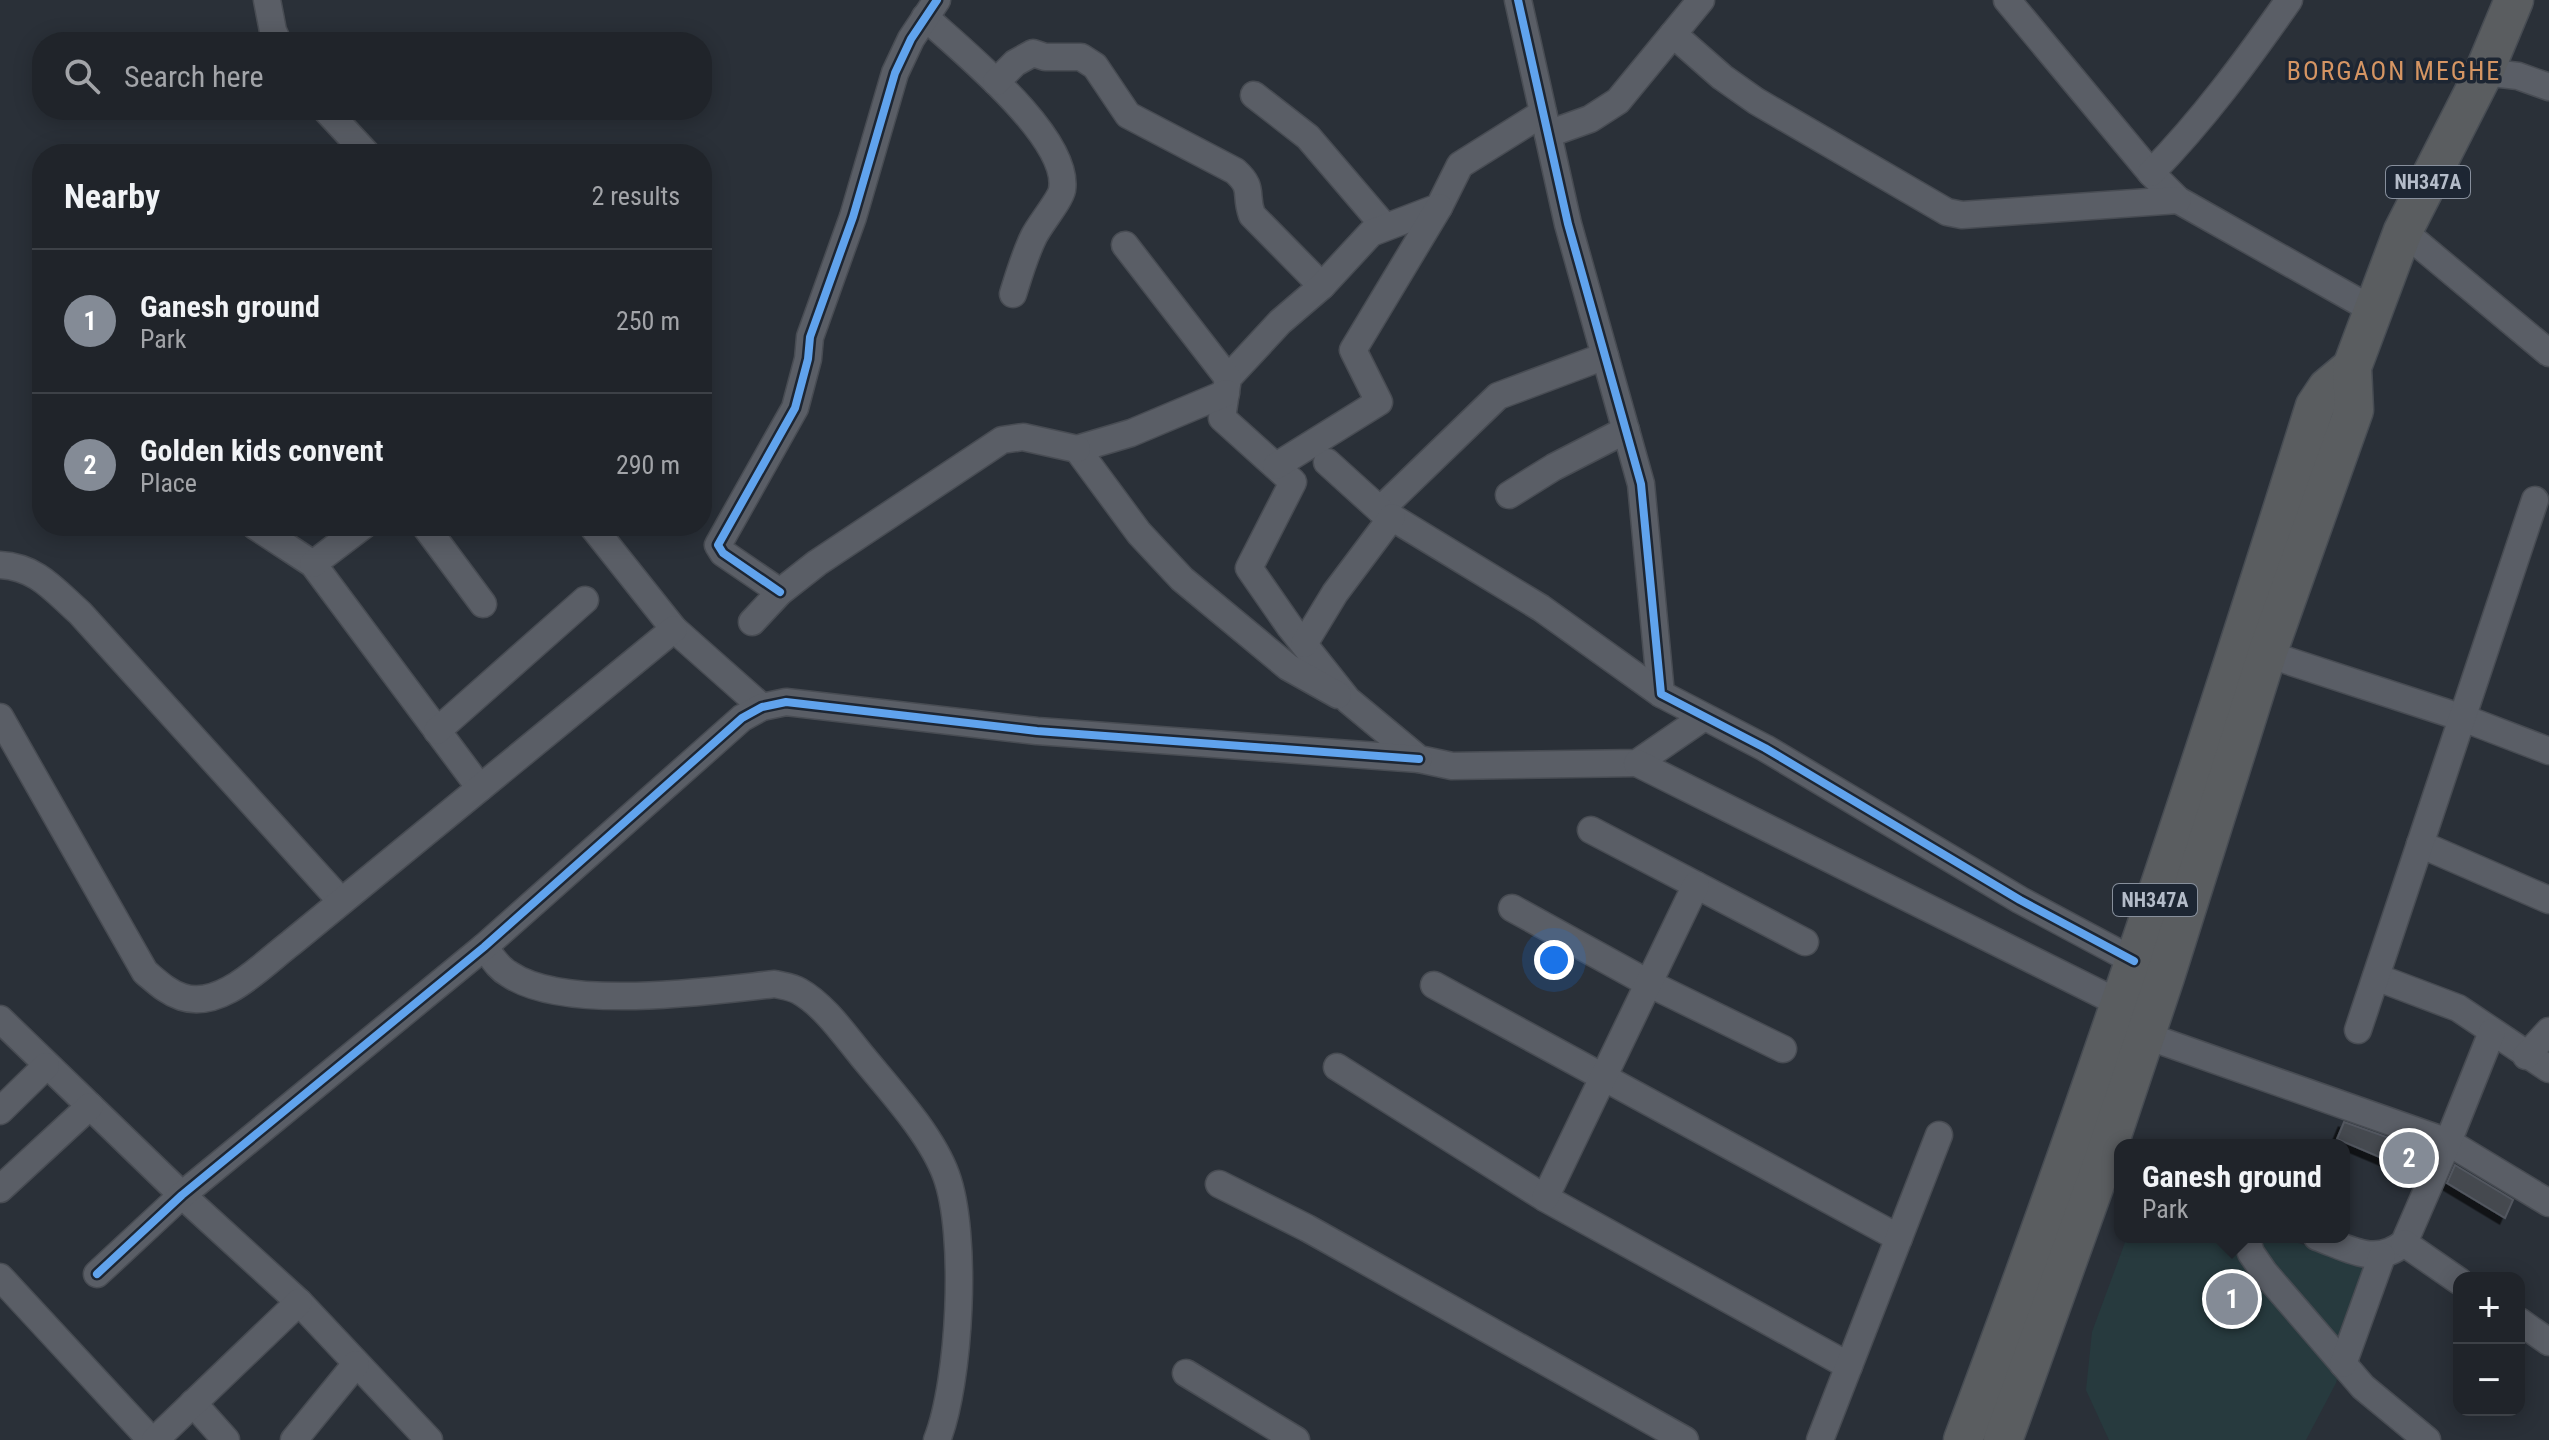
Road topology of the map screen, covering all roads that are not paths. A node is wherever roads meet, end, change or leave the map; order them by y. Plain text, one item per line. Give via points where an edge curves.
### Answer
1 (267, 0) edge
2 (1518, 0) edge
3 (1701, 0) edge
4 (2007, 0) edge
5 (2289, 0) edge
6 (2514, 0) edge
7 (931, 9) edge
8 (273, 32) edge
9 (1673, 34) junction
10 (2484, 72) junction
11 (996, 82) junction
12 (2549, 87) edge
13 (1254, 95) dead end
14 (335, 120) edge
15 (1546, 123) junction
16 (358, 144) edge
17 (2151, 173) junction
18 (2178, 200) junction
19 (1439, 207) junction
20 (1385, 227) junction
21 (2403, 231) junction
22 (1125, 245) dead end
23 (1322, 286) junction
24 (1013, 294) dead end
25 (2373, 310) junction
26 (2549, 353) edge
27 (1605, 356) junction
28 (2352, 367) junction
29 (1227, 386) junction
30 (1626, 430) junction
31 (1077, 449) junction
32 (1327, 462) dead end
33 (1276, 466) junction
34 (1509, 495) dead end
35 (2535, 500) dead end
36 (1386, 513) junction
37 (270, 536) edge
38 (350, 536) edge
39 (432, 536) edge
40 (600, 536) edge
41 (313, 564) junction
42 (0, 565) edge
43 (780, 592) junction
44 (585, 600) dead end
45 (483, 604) dead end
46 (752, 622) dead end
47 (674, 629) junction
48 (1304, 644) junction
49 (2267, 654) junction
50 (1661, 694) junction
51 (1348, 700) junction
52 (762, 707) junction
53 (0, 717) edge
54 (1704, 717) junction
55 (2463, 718) junction
56 (437, 731) junction
57 (2549, 751) edge
58 (1419, 759) junction
59 (1637, 763) junction
60 (480, 788) junction
61 (1591, 830) dead end
62 (2420, 844) junction
63 (1696, 885) junction
64 (2549, 900) edge
65 (341, 901) junction
66 (1512, 908) dead end
67 (1805, 942) dead end
68 (484, 947) junction
69 (2134, 961) junction
70 (2376, 977) junction
71 (1648, 983) junction
72 (1434, 985) dead end
73 (0, 1019) edge
74 (2138, 1019) junction
75 (2358, 1030) dead end
76 (2549, 1031) edge
77 (2492, 1032) junction
78 (1783, 1049) dead end
79 (2538, 1062) edge
80 (46, 1066) junction
81 (1337, 1067) dead end
82 (1603, 1078) junction
83 (90, 1106) junction
84 (0, 1111) edge
85 (1939, 1135) dead end
86 (2117, 1139) edge
87 (2448, 1142) junction
88 (2112, 1165) edge
89 (1219, 1184) dead end
90 (0, 1189) edge
91 (182, 1195) junction
92 (1545, 1198) junction
93 (2549, 1203) edge
94 (1899, 1238) junction
95 (2248, 1243) edge
96 (2334, 1243) edge
97 (2393, 1250) junction
98 (97, 1274) dead end
99 (0, 1277) edge
100 (2453, 1278) edge
101 (299, 1302) junction
102 (2525, 1325) edge
103 (2549, 1342) edge
104 (356, 1364) junction
105 (2343, 1364) junction
106 (1849, 1366) junction
107 (1186, 1373) dead end
108 (193, 1403) junction
109 (153, 1440) edge
110 (226, 1440) edge
111 (294, 1440) edge
112 (429, 1440) edge
113 (937, 1440) edge
114 (1296, 1440) edge
115 (1685, 1440) edge
116 (1820, 1440) edge
117 (1963, 1440) edge
118 (2003, 1440) edge
119 (2427, 1440) edge

1 - 8 street
2 - 15 street
3 - 9 street
4 - 17 street
5 - 17 street
6 - 10 highway, NH347A
7 - 11 street
7 - 43 street via 895,73 853,217 810,337 795,408 718,545
9 - 15 street via 1618,101 1590,119
9 - 18 street via 1756,101 1947,212
10 - 12 street
10 - 21 highway, NH347A
11 - 23 street via 1033,53 1081,57 1095,66 1128,115 1244,179 1252,215
11 - 24 street via 1022,107 1063,176 1061,194 1032,240
13 - 20 street via 1308,137
14 - 16 street
15 - 19 street via 1460,165
15 - 27 street
17 - 18 street
18 - 25 street
19 - 20 street
19 - 33 street via 1353,350 1379,402
20 - 23 street via 1371,233
21 - 25 highway, NH347A
21 - 26 street
22 - 29 street
23 - 29 street via 1280,322
25 - 28 highway, NH347A
27 - 30 street
27 - 36 street via 1498,396
28 - 49 highway, NH347A via 2354,410
28 - 69 highway, NH347A via 2315,406 2219,715
29 - 31 street via 1131,433
29 - 33 street via 1222,418
30 - 34 street
30 - 50 street via 1641,484
31 - 43 street via 1023,437 1002,440
31 - 51 street via 1139,533 1182,579 1288,667
32 - 36 street
33 - 48 street via 1293,482 1249,568
35 - 55 street
36 - 48 street
36 - 50 street via 1541,608
37 - 41 street
38 - 41 street
39 - 45 street
40 - 47 street
41 - 56 street
42 - 65 street via 18,566 41,577 80,613
43 - 46 street
44 - 56 street
47 - 52 street
47 - 60 street
48 - 51 street
49 - 55 street
49 - 74 highway, NH347A
50 - 54 street
51 - 58 street
52 - 58 street via 786,702 1037,731
52 - 68 street via 742,718
53 - 65 street via 145,972 167,990 200,1000 227,991
54 - 59 street
54 - 69 street
55 - 57 street
55 - 62 street
56 - 60 street
58 - 59 street via 1452,766
59 - 74 street
60 - 65 street
61 - 63 street
62 - 64 street
62 - 70 street
63 - 67 street
63 - 71 street
66 - 71 street
68 - 91 street
68 - 113 street via 511,976 558,992 623,997 775,984 797,990 837,1026 932,1147 947,1175 955,1209 957,1341
69 - 74 highway, NH347A
70 - 75 street
70 - 77 street via 2458,1008
71 - 78 street
71 - 82 street
72 - 82 street
73 - 80 street
74 - 86 highway, NH347A
74 - 87 street
74 - 117 highway, NH347A
76 - 79 street
77 - 79 street
77 - 87 street
80 - 83 street
80 - 84 street
81 - 92 street
82 - 92 street
82 - 94 street
83 - 90 street
83 - 91 street
85 - 94 street
87 - 93 street
87 - 97 street
88 - 118 highway, NH347A
89 - 115 street
91 - 98 street
91 - 101 street
92 - 106 street
94 - 106 street
95 - 105 street via 2264,1272
96 - 97 street via 2370,1256
97 - 100 street
97 - 105 street
99 - 109 street
101 - 104 street
101 - 108 street
102 - 103 street
104 - 111 street
104 - 112 street
105 - 119 street
106 - 116 street
107 - 114 street
108 - 109 street
108 - 110 street

